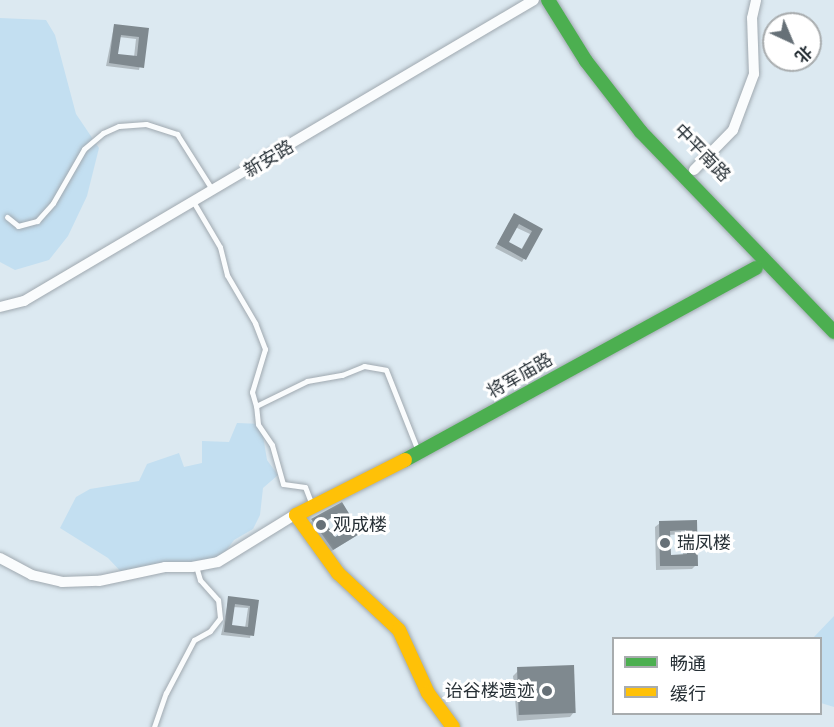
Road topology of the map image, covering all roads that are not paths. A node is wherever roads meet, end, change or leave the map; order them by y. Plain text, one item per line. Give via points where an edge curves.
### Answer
1 (534, 0) edge
2 (548, 0) edge
3 (562, 0) edge
4 (756, 0) edge
5 (694, 170) junction
6 (214, 192) junction
7 (194, 203) junction
8 (7, 217) dead end
9 (756, 268) dead end
10 (0, 307) edge
11 (834, 315) edge
12 (834, 332) edge
13 (256, 406) junction
14 (419, 452) junction
15 (303, 510) junction
16 (0, 558) edge
17 (196, 566) junction
18 (154, 727) edge
19 (453, 727) edge

1 - 6 street, 新安路
2 - 12 main road via 586,61 641,132
3 - 5 main road, 中平南路 via 631,101
4 - 5 street via 752,18 754,74 733,130
5 - 11 main road, 中平南路
6 - 7 street, 新安路
6 - 8 lane via 177,134 146,124 119,126 84,149 54,203 37,221 18,225
7 - 10 street, 新安路 via 24,301
7 - 13 lane via 220,247 227,275 265,349 252,392
9 - 14 main road, 将军庙路
13 - 14 lane via 307,381 342,375 364,366 386,370
13 - 15 lane via 258,423 272,444 283,484 305,488
14 - 15 main road, 将军庙路
15 - 17 street, 将军庙路 via 218,562
15 - 19 main road via 338,573 399,630 428,693
16 - 17 street, 将军庙路 via 32,575 62,582 99,581 165,567
17 - 18 lane via 200,580 218,600 220,618 210,631 194,640 166,693

